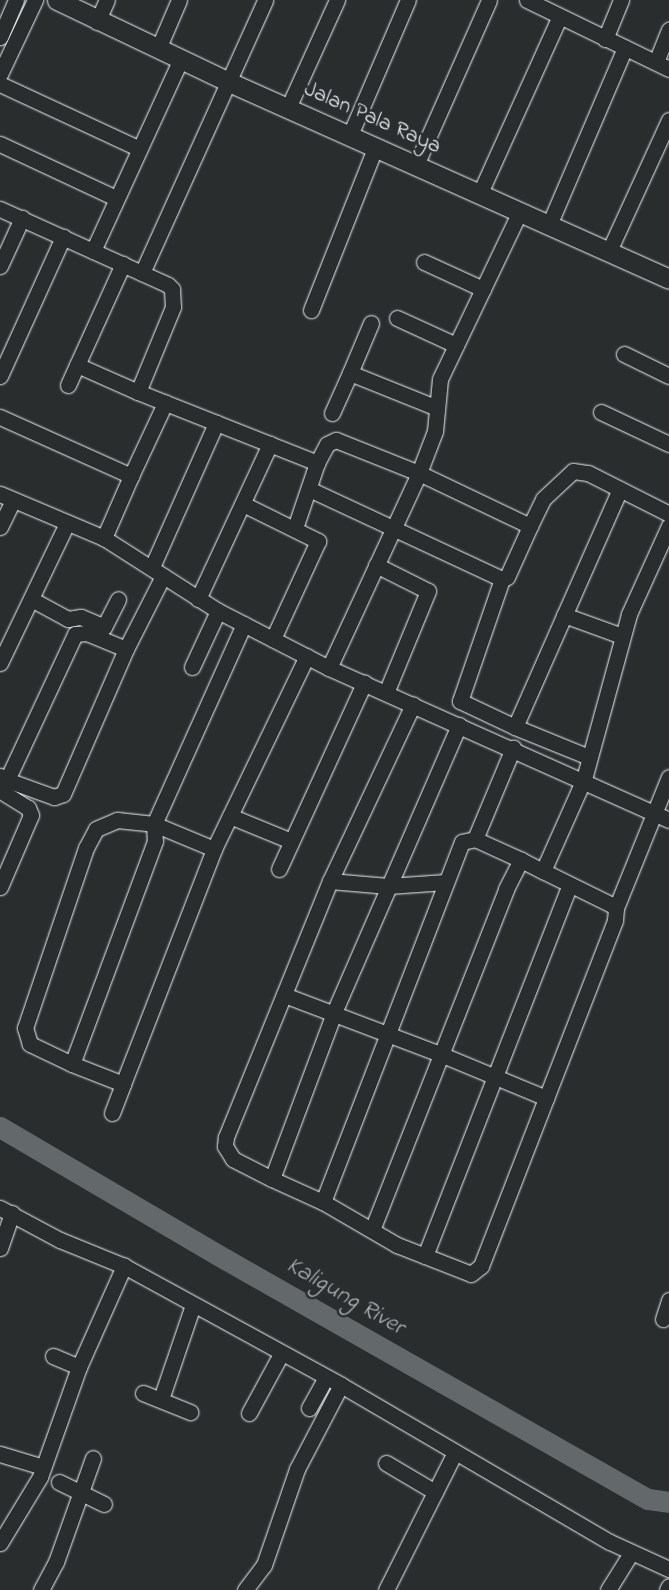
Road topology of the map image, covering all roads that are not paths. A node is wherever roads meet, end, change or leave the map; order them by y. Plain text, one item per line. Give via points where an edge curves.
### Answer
1 (16, 0) edge
2 (35, 0) edge
3 (56, 0) edge
4 (107, 0) edge
5 (178, 0) edge
6 (265, 0) edge
7 (336, 0) edge
8 (408, 0) edge
9 (489, 0) edge
10 (527, 0) edge
11 (621, 0) edge
12 (554, 10) edge
13 (97, 22) junction
14 (669, 30) edge
15 (0, 37) edge
16 (605, 39) junction
17 (626, 48) junction
18 (158, 49) junction
19 (181, 59) junction
20 (662, 65) edge
21 (0, 74) edge
22 (229, 82) junction
23 (0, 84) edge
24 (288, 108) junction
25 (669, 120) edge
26 (350, 135) junction
27 (0, 144) edge
28 (376, 146) junction
29 (138, 148) junction
30 (416, 165) junction
31 (480, 193) junction
32 (116, 198) junction
33 (0, 209) edge
34 (520, 211) junction
35 (22, 218) junction
36 (548, 225) junction
37 (63, 237) junction
38 (93, 251) junction
39 (609, 251) junction
40 (424, 262) dead end
41 (122, 264) junction
42 (0, 266) edge
43 (142, 273) junction
44 (669, 279) edge
45 (483, 289) junction
46 (310, 310) dead end
47 (397, 318) dead end
48 (371, 322) dead end
49 (456, 345) junction
50 (624, 354) dead end
51 (77, 365) junction
52 (350, 373) junction
53 (0, 376) edge
54 (669, 376) edge
55 (68, 385) dead end
56 (138, 392) junction
57 (165, 402) junction
58 (437, 408) junction
59 (601, 412) dead end
60 (332, 413) dead end
61 (0, 417) edge
62 (216, 423) junction
63 (270, 444) junction
64 (669, 444) edge
65 (317, 463) junction
66 (418, 473) junction
67 (131, 476) junction
68 (309, 489) junction
69 (620, 489) junction
70 (6, 497) edge
71 (243, 504) junction
72 (669, 514) edge
73 (67, 523) junction
74 (530, 526) junction
75 (669, 526) edge
76 (0, 527) edge
77 (295, 528) junction
78 (392, 529) junction
79 (104, 538) junction
80 (663, 557) edge
81 (376, 565) junction
82 (158, 571) junction
83 (502, 579) junction
84 (31, 599) junction
85 (198, 599) junction
86 (118, 600) dead end
87 (218, 612) junction
88 (564, 615) junction
89 (75, 619) junction
90 (244, 624) junction
91 (87, 633) junction
92 (622, 636) junction
93 (273, 639) junction
94 (126, 649) junction
95 (307, 656) junction
96 (0, 663) edge
97 (192, 667) dead end
98 (329, 668) junction
99 (364, 684) junction
100 (386, 693) junction
101 (413, 705) junction
102 (459, 725) junction
103 (514, 727) junction
104 (513, 748) junction
105 (589, 758) junction
106 (669, 777) edge
107 (584, 779) junction
108 (2, 785) edge
109 (652, 813) junction
110 (230, 816) junction
111 (669, 820) edge
112 (154, 824) junction
113 (475, 838) junction
114 (291, 841) junction
115 (214, 849) junction
116 (521, 860) junction
117 (279, 868) dead end
118 (542, 871) junction
119 (330, 881) junction
120 (446, 882) junction
121 (0, 886) edge
122 (388, 886) junction
123 (569, 886) junction
124 (616, 908) junction
125 (284, 995) junction
126 (334, 1013) junction
127 (388, 1034) junction
128 (440, 1054) junction
129 (72, 1064) junction
130 (495, 1076) junction
131 (123, 1084) junction
132 (546, 1098) junction
133 (112, 1113) dead end
134 (272, 1179) junction
135 (323, 1202) junction
136 (6, 1211) edge
137 (372, 1230) junction
138 (0, 1248) edge
139 (425, 1256) junction
140 (124, 1266) junction
141 (669, 1300) edge
142 (193, 1305) junction
143 (663, 1319) dead end
144 (281, 1354) junction
145 (53, 1356) dead end
146 (79, 1367) junction
147 (326, 1378) junction
148 (341, 1386) junction
149 (143, 1393) dead end
150 (161, 1399) junction
151 (309, 1408) dead end
152 (190, 1412) dead end
153 (249, 1413) dead end
154 (456, 1452) junction
155 (0, 1454) edge
156 (93, 1458) dead end
157 (386, 1463) dead end
158 (43, 1468) junction
159 (59, 1482) dead end
160 (435, 1492) junction
161 (81, 1493) junction
162 (104, 1504) dead end
163 (0, 1543) edge
164 (631, 1552) junction
165 (669, 1569) edge
166 (669, 1586) edge
167 (41, 1590) edge
168 (245, 1590) edge
169 (386, 1590) edge
170 (608, 1590) edge
171 (667, 1590) edge

1 - 15 street
2 - 21 street
3 - 13 main road, Jalan Pala Raya
4 - 13 street
5 - 18 street
6 - 22 street
7 - 24 street
8 - 26 street
9 - 30 street
10 - 12 street
11 - 16 street
12 - 16 street
12 - 31 street
13 - 18 main road, Jalan Pala Raya
14 - 20 street
16 - 17 street
17 - 20 street
17 - 36 street
18 - 19 main road, Jalan Pala Raya
19 - 22 main road, Jalan Pala Raya
19 - 29 street
22 - 24 main road, Jalan Pala Raya
22 - 43 street
23 - 29 street
24 - 26 main road, Jalan Pala Raya
25 - 39 street
26 - 28 main road, Jalan Pala Raya
27 - 32 street
28 - 30 main road, Jalan Pala Raya
28 - 46 street
29 - 32 street
30 - 31 main road, Jalan Pala Raya
31 - 34 main road, Jalan Pala Raya
32 - 38 street
33 - 35 street
34 - 36 main road, Jalan Pala Raya
34 - 45 street
35 - 37 street
35 - 42 street
36 - 39 main road, Jalan Pala Raya
37 - 38 street
37 - 53 street
38 - 41 street
39 - 44 main road, Jalan Pala Raya
40 - 45 street
41 - 43 street
41 - 51 street
43 - 56 street via 168,285 174,297
45 - 49 street
47 - 49 street
48 - 52 street
49 - 58 street via 440,379
50 - 54 street
51 - 55 street
51 - 56 street
52 - 58 street
52 - 60 street
56 - 57 street
57 - 62 street
57 - 67 street
58 - 66 street via 435,431
59 - 64 street
61 - 67 street
62 - 63 street
62 - 82 street
63 - 65 street
63 - 71 street
65 - 66 street via 327,444 336,440
65 - 68 street
66 - 74 street
66 - 78 street
67 - 79 street
68 - 77 street
68 - 78 street
69 - 72 street
69 - 74 street via 588,473 573,471 543,499
69 - 88 street
70 - 73 street
70 - 76 street
71 - 77 street
71 - 85 street
73 - 79 street
73 - 84 street
74 - 83 street via 508,577
75 - 80 street
77 - 93 street via 316,538 317,547
78 - 81 street
78 - 83 street
79 - 82 street
80 - 92 street
81 - 98 street
81 - 100 street via 428,591
82 - 85 street
82 - 94 street
83 - 103 street via 460,702
84 - 89 street via 68,619
84 - 96 street
85 - 87 street
86 - 89 street via 104,628 82,617
87 - 90 street
87 - 97 street
88 - 92 street
88 - 103 street
89 - 91 street
90 - 93 street
90 - 112 street
91 - 94 street
91 - 108 street via 76,634 72,641
92 - 105 street
93 - 95 street
94 - 108 street via 62,794 54,797
95 - 98 street
95 - 110 street
98 - 99 street
99 - 100 street
99 - 114 street
100 - 101 street
101 - 102 street
101 - 119 street
102 - 104 street
102 - 122 street
103 - 105 street
104 - 107 street
104 - 113 street
105 - 107 street
106 - 109 street
107 - 109 street
107 - 118 street
108 - 121 street via 28,808 31,815
109 - 111 street
109 - 124 street
110 - 114 street
110 - 115 street
112 - 115 street
112 - 129 street via 155,841
112 - 129 street via 117,820 96,829 86,848 45,966 25,1034 30,1044
113 - 116 street
113 - 120 street via 462,842
114 - 117 street
115 - 131 street
116 - 118 street
116 - 128 street via 497,908
118 - 123 street
119 - 122 street
119 - 125 street
120 - 122 street
120 - 127 street
122 - 126 street
123 - 124 street
123 - 130 street
124 - 132 street via 615,920
125 - 126 street
125 - 134 street via 225,1146 238,1163
126 - 127 street
126 - 134 street
127 - 128 street
127 - 135 street
128 - 130 street
128 - 137 street
129 - 131 street
130 - 132 street
130 - 139 street
131 - 133 street
132 - 139 street via 478,1270 471,1274
134 - 135 street
135 - 137 street
136 - 138 street
136 - 140 street via 60,1240
137 - 139 street
140 - 142 street
140 - 146 street
141 - 143 street
142 - 144 street
142 - 150 street
144 - 147 street
144 - 153 street
145 - 146 street
146 - 158 street
147 - 148 street
147 - 151 street
148 - 154 street
148 - 168 street via 297,1470 264,1565
149 - 150 street
150 - 152 street
154 - 160 street
154 - 164 street
155 - 158 street
156 - 161 street
157 - 160 street
158 - 163 street via 35,1487
159 - 161 street
160 - 169 street
161 - 162 street
161 - 167 street via 56,1562
164 - 165 street
164 - 170 street
166 - 171 street

